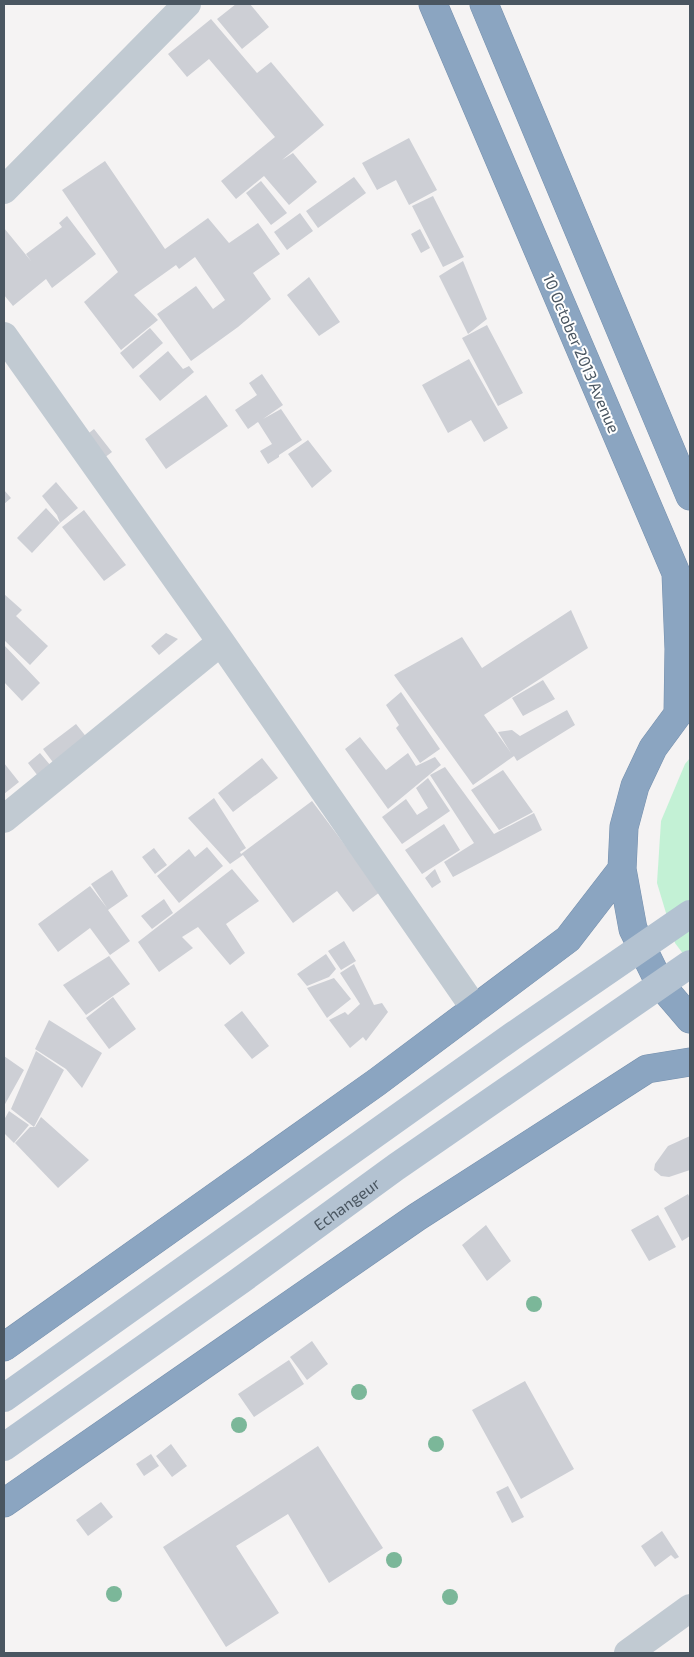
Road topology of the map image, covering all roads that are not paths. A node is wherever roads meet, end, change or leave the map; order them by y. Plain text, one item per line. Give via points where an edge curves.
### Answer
1 (187, 4) edge
2 (433, 4) edge
3 (484, 4) edge
4 (4, 190) edge
5 (4, 336) edge
6 (690, 496) edge
7 (221, 642) junction
8 (684, 709) edge
9 (4, 819) edge
10 (622, 869) junction
11 (690, 914) edge
12 (690, 964) edge
13 (475, 1009) junction
14 (690, 1019) edge
15 (690, 1062) edge
16 (4, 1347) edge
17 (4, 1398) edge
18 (4, 1447) edge
19 (4, 1503) edge
20 (690, 1608) edge
21 (628, 1653) edge

1 - 4 street
2 - 8 highway, 10 October 2013 Avenue via 676,573
3 - 6 highway
5 - 7 street
7 - 9 street
7 - 13 street
8 - 10 highway via 653,748 635,786 624,827
10 - 13 highway via 568,939
10 - 14 highway via 633,929 660,984
11 - 17 main road, bridge via 514,1035
12 - 18 main road, Echangeur, bridge via 396,1167
13 - 16 highway
15 - 19 highway via 647,1068 417,1217
20 - 21 street

